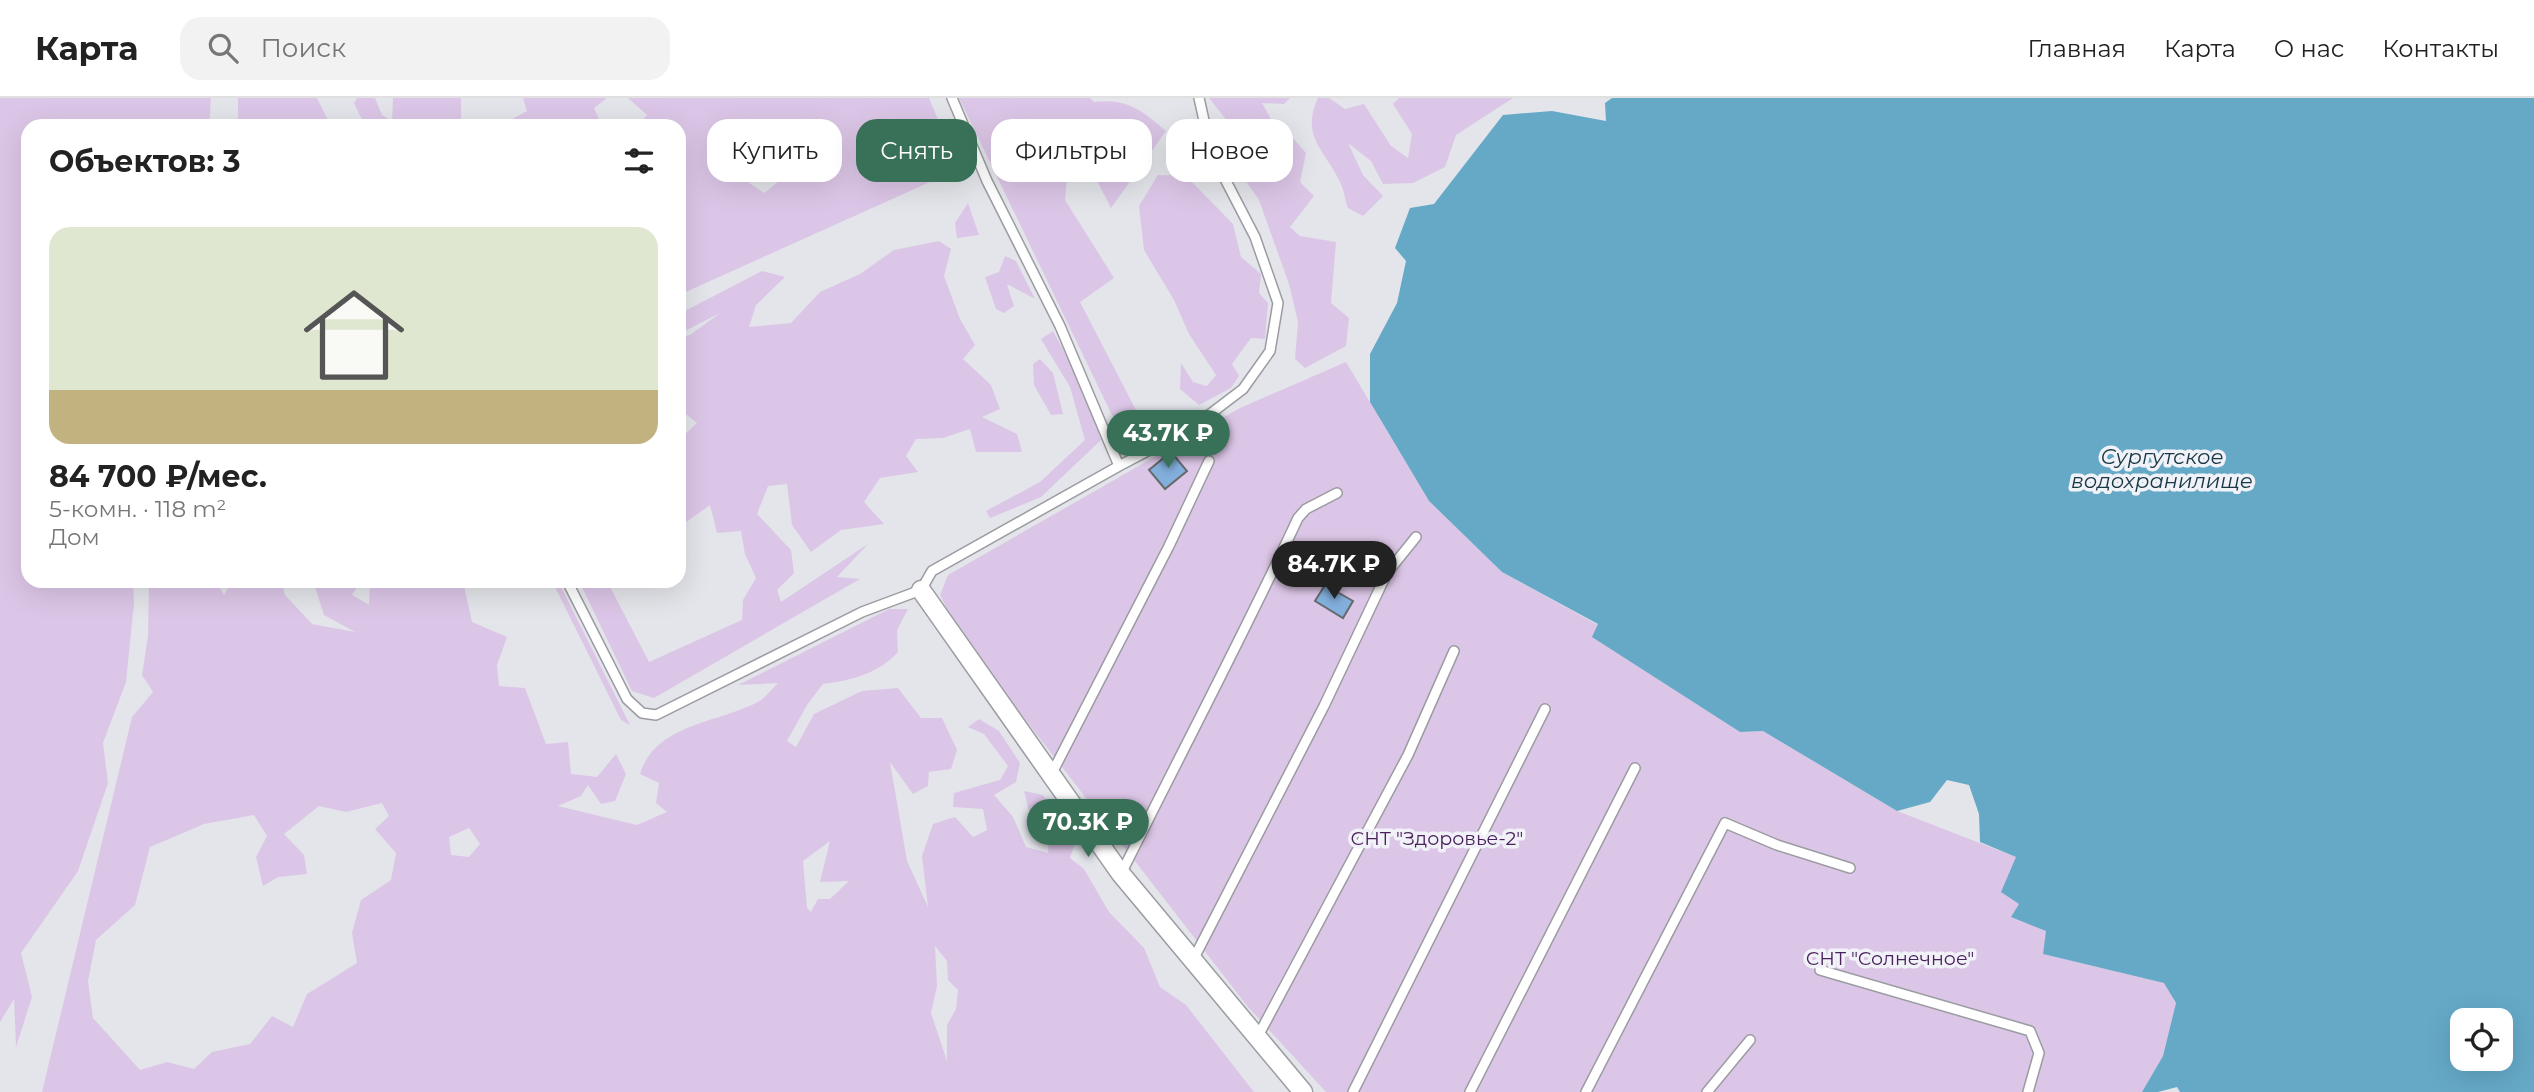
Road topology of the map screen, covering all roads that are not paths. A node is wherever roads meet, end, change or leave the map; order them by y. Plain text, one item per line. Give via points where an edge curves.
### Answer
1 (952, 98) edge
2 (1199, 98) edge
3 (1209, 461) dead end
4 (1119, 466) junction
5 (1337, 493) dead end
6 (1416, 537) dead end
7 (570, 588) edge
8 (921, 590) junction
9 (1454, 652) dead end
10 (1545, 709) dead end
11 (1635, 768) dead end
12 (1051, 775) junction
13 (1850, 868) dead end
14 (1121, 874) junction
15 (1192, 961) junction
16 (1820, 970) dead end
17 (1258, 1038) junction
18 (1750, 1040) dead end
19 (1303, 1092) edge
20 (1353, 1092) edge
21 (1470, 1092) edge
22 (1586, 1092) edge
23 (1707, 1092) edge
24 (2028, 1092) edge

1 - 4 lane via 1060,326
2 - 4 lane via 1211,152 1255,237 1278,303 1270,351 1243,389 1194,427
3 - 12 lane
4 - 8 lane via 932,571
5 - 14 lane via 1298,518
6 - 15 lane via 1387,573
7 - 8 lane via 626,699 642,713 656,715 862,612
8 - 12 street
9 - 17 lane via 1408,755
10 - 20 lane
11 - 21 lane
12 - 14 street
13 - 22 lane via 1725,823
14 - 15 street
15 - 17 street
16 - 24 lane via 2031,1031 2039,1053
17 - 19 street
18 - 23 lane

